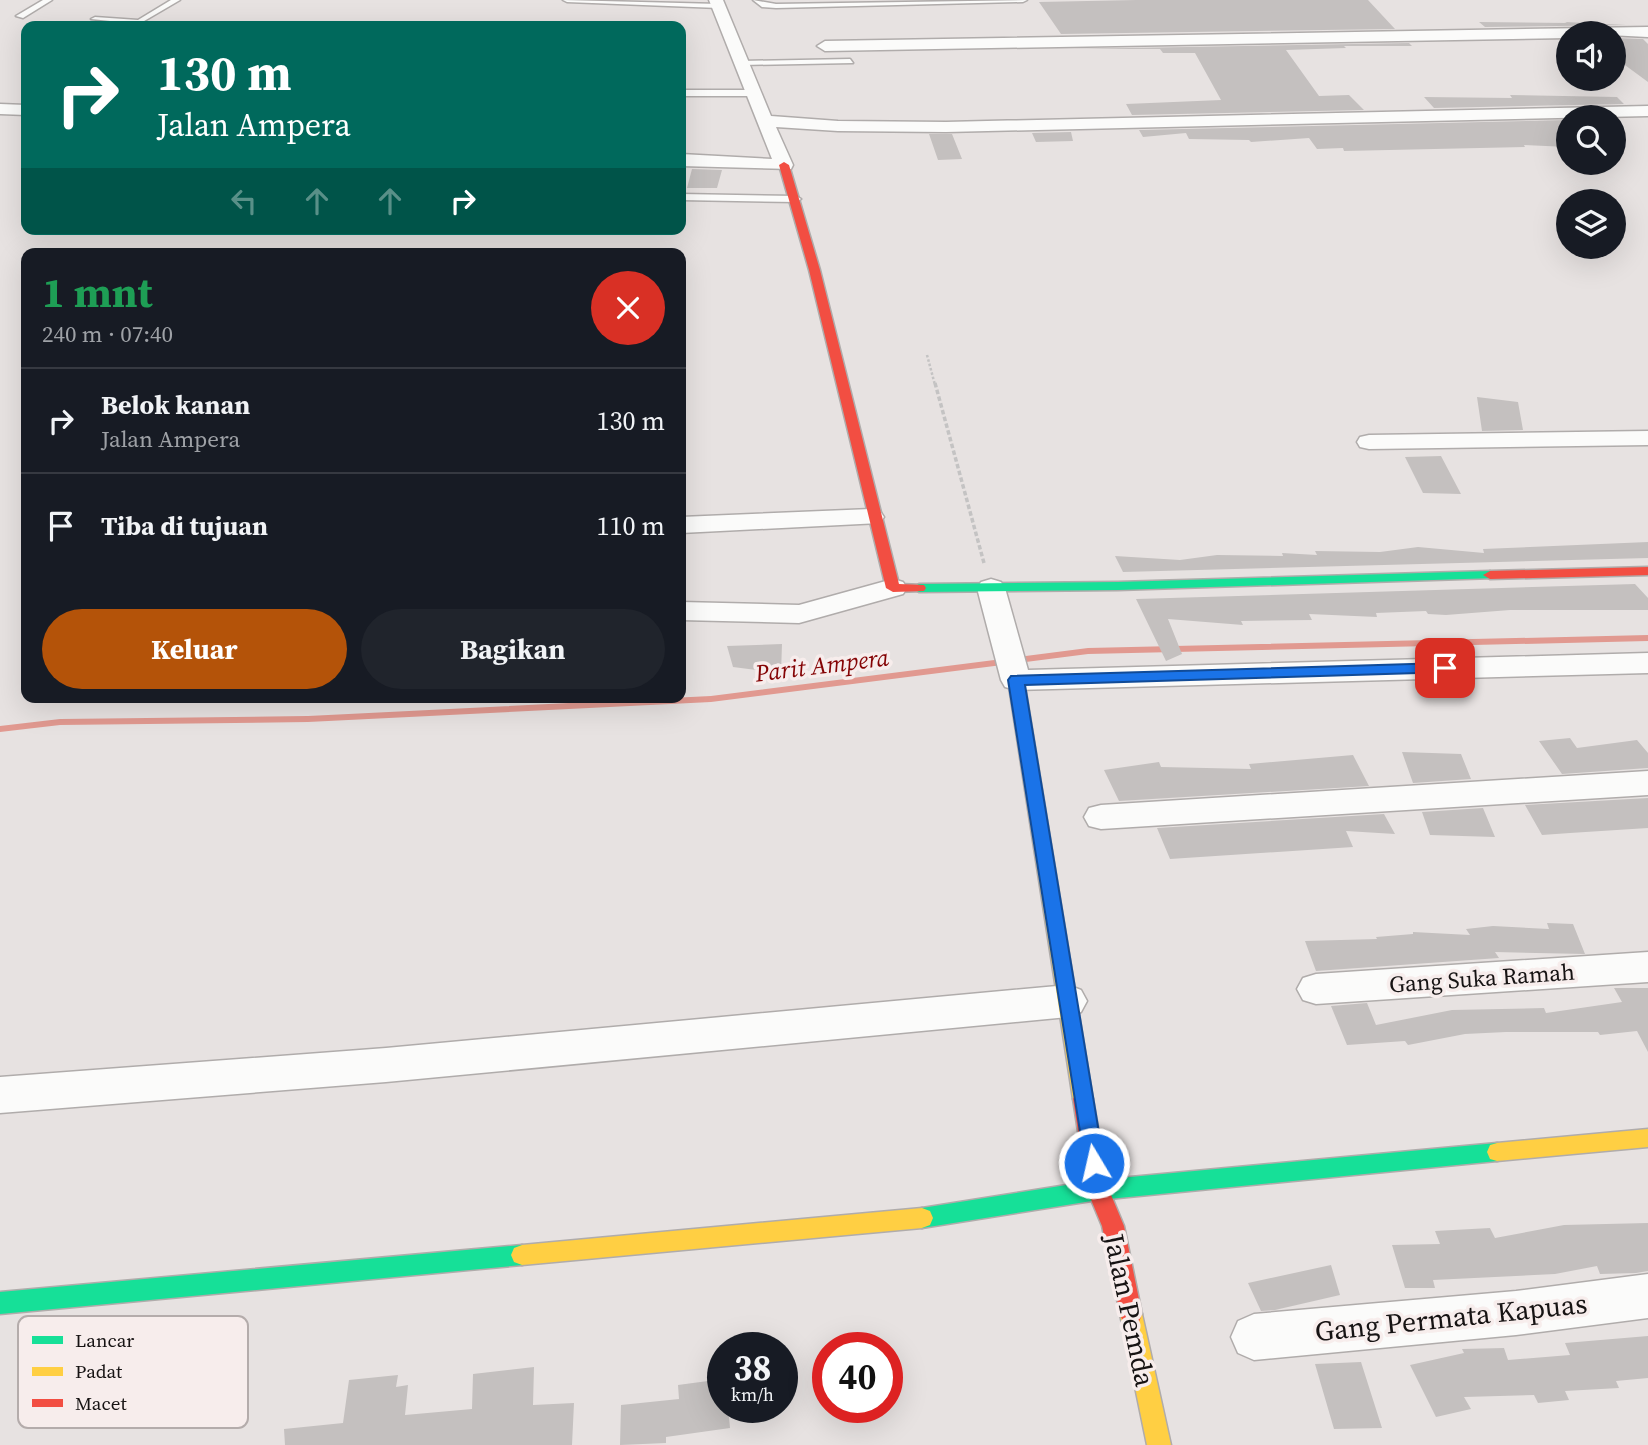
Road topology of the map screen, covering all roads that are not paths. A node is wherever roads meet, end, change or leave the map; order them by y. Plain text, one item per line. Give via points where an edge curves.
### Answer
1 (48, 0) edge
2 (176, 0) edge
3 (567, 0) edge
4 (757, 0) edge
5 (1023, 0) edge
6 (717, 3) edge
7 (20, 16) dead end
8 (95, 19) dead end
9 (1648, 19) edge
10 (124, 21) edge
11 (141, 21) edge
12 (1186, 26) dead end
13 (1648, 32) edge
14 (825, 46) dead end
15 (850, 61) dead end
16 (742, 63) junction
17 (686, 93) edge
18 (752, 93) junction
19 (0, 109) edge
20 (21, 110) edge
21 (1648, 111) edge
22 (765, 121) junction
23 (1648, 127) edge
24 (1626, 128) edge
25 (1556, 130) edge
26 (1471, 133) dead end
27 (1302, 136) dead end
28 (1359, 136) dead end
29 (686, 160) edge
30 (784, 165) junction
31 (686, 197) edge
32 (796, 199) junction
33 (1648, 438) edge
34 (1369, 442) dead end
35 (871, 516) junction
36 (686, 525) edge
37 (1648, 571) edge
38 (893, 588) junction
39 (991, 588) junction
40 (686, 611) edge
41 (1648, 663) edge
42 (1021, 670) junction
43 (1648, 783) edge
44 (1101, 817) dead end
45 (1648, 967) edge
46 (1316, 989) dead end
47 (1068, 1001) junction
48 (0, 1095) edge
49 (1648, 1138) edge
50 (1098, 1190) junction
51 (1648, 1296) edge
52 (0, 1303) edge
53 (1254, 1337) dead end
54 (1158, 1445) edge

1 - 7 lane
2 - 11 lane
3 - 6 lane
4 - 5 lane via 776,6
6 - 16 street
8 - 10 lane
9 - 12 street
13 - 14 street
15 - 16 lane
16 - 18 street
17 - 18 lane
18 - 22 street
19 - 20 street
21 - 22 street via 946,127
22 - 30 street
23 - 24 street
25 - 26 street
27 - 28 street
29 - 30 street
30 - 32 street
31 - 32 lane
32 - 35 street via 828,317
33 - 34 street
35 - 36 street
35 - 38 street
37 - 39 street
38 - 39 street
38 - 40 street via 799,614
39 - 42 street
41 - 42 street
42 - 47 street, Jalan Pemda
43 - 44 street
45 - 46 street, Gang Suka Ramah
47 - 48 street via 400,1064
47 - 50 street, Jalan Pemda
49 - 50 street
50 - 52 street via 907,1220
50 - 54 street, Jalan Pemda via 1113,1226
51 - 53 street, Gang Permata Kapuas

